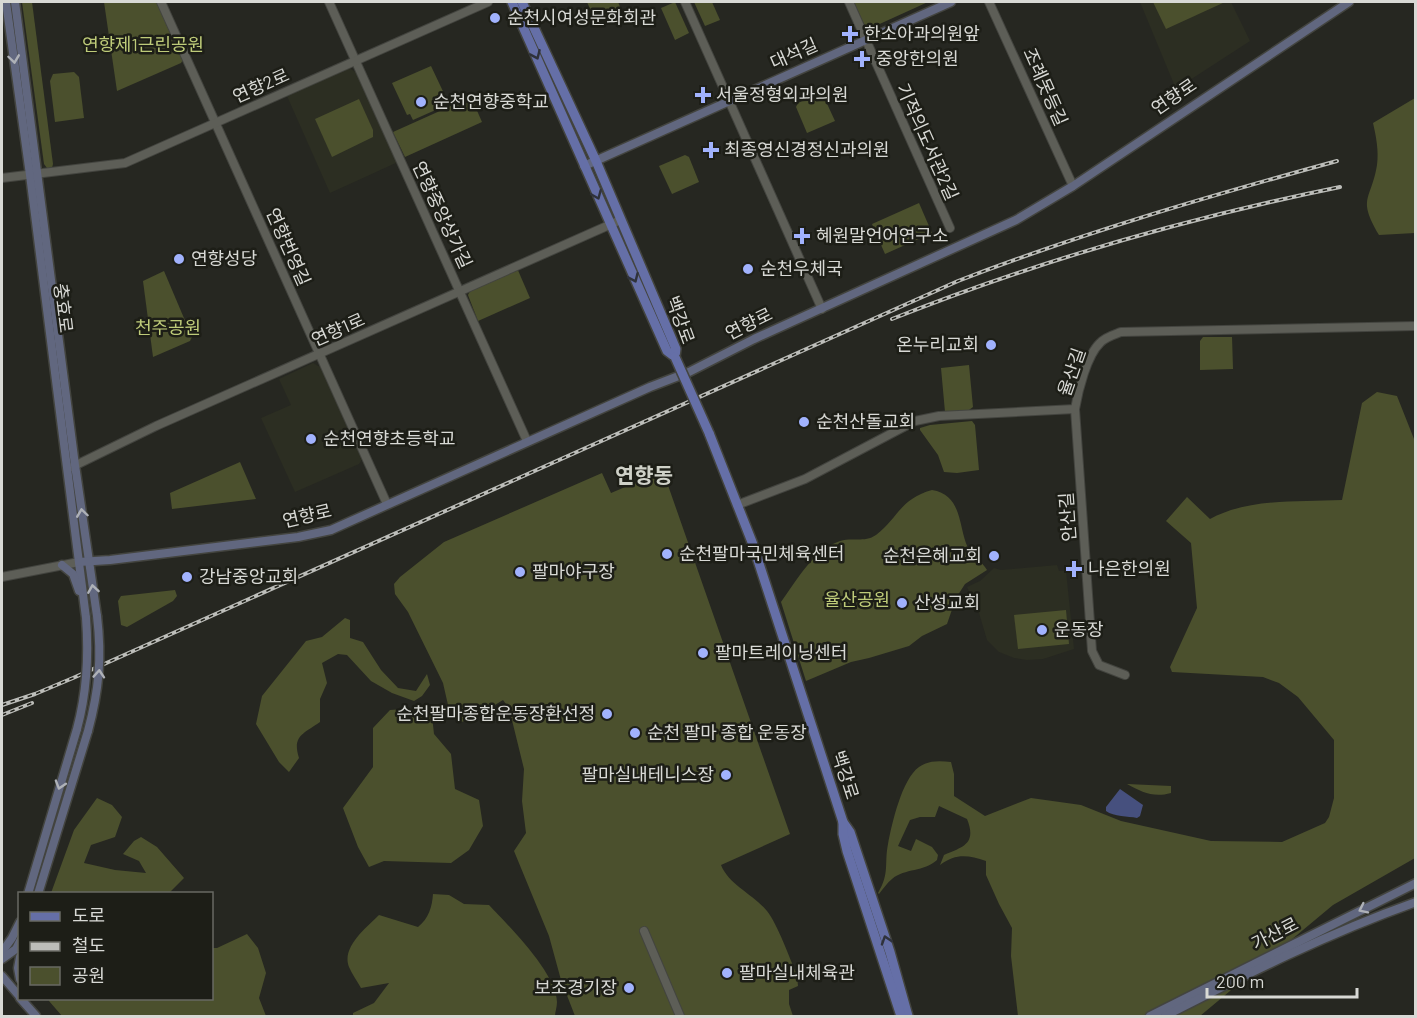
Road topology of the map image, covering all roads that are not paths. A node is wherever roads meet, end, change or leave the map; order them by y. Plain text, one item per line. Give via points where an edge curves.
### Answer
1 (6, 2) edge
2 (15, 2) edge
3 (161, 2) edge
4 (329, 2) edge
5 (488, 2) edge
6 (512, 2) edge
7 (522, 2) edge
8 (685, 2) edge
9 (849, 2) edge
10 (951, 2) edge
11 (989, 2) edge
12 (1337, 2) edge
13 (1349, 2) edge
14 (1318, 21) junction
15 (866, 40) junction
16 (356, 60) junction
17 (730, 101) junction
18 (216, 122) junction
19 (596, 161) junction
20 (584, 166) junction
21 (34, 174) junction
22 (2, 178) edge
23 (1073, 186) junction
24 (621, 220) junction
25 (610, 225) junction
26 (950, 228) dead end
27 (461, 292) junction
28 (822, 309) junction
29 (1416, 326) edge
30 (319, 354) junction
31 (675, 357) junction
32 (1075, 409) junction
33 (527, 441) junction
34 (71, 467) junction
35 (387, 504) junction
36 (737, 505) junction
37 (79, 562) junction
38 (89, 562) junction
39 (62, 566) junction
40 (2, 577) edge
41 (84, 600) junction
42 (1125, 675) dead end
43 (843, 822) junction
44 (1416, 883) edge
45 (29, 892) edge
46 (39, 892) edge
47 (1416, 902) edge
48 (18, 925) edge
49 (644, 931) dead end
50 (18, 945) edge
51 (2, 952) edge
52 (2, 959) edge
53 (2, 976) edge
54 (18, 996) edge
55 (22, 1000) edge
56 (28, 1000) edge
57 (37, 1017) edge
58 (680, 1017) edge
59 (901, 1017) edge
60 (908, 1017) edge
61 (1150, 1017) edge
62 (1165, 1017) edge

1 -> 21 main road, 충효로
2 - 21 main road, 충효로
3 - 18 street, 연향번영길
4 - 16 street, 연향중앙상가길
5 - 16 street, 연향2로
6 -> 20 main road, 백강로
7 - 19 main road, 백강로
8 - 17 street
9 - 15 street, 기적의도서관2길
10 - 15 main road, 대석길
11 - 23 street, 조례못등길
12 - 14 main road
13 - 14 main road, 연향로
14 - 23 main road, 연향로
15 - 17 main road, 대석길
15 - 26 street, 기적의도서관2길
16 - 18 street, 연향2로
16 - 27 street, 연향중앙상가길
17 - 19 main road, 대석길
17 - 28 street
18 - 21 street, 연향2로 via 125,163
18 - 30 street, 연향번영길
19 - 20 main road, 대석길
19 - 24 main road, 백강로
20 -> 25 main road, 백강로
21 - 22 street, 연향2로
21 - 34 main road, 충효로
23 - 28 main road, 연향로 via 1016,220
24 - 25 street, 연향1로
24 - 31 main road, 백강로 via 676,349
25 - 27 street, 연향1로
25 -> 31 main road, 백강로 via 667,351
27 - 30 street, 연향1로
27 - 33 street, 연향중앙상가길
28 - 33 main road, 연향로 via 689,372
29 - 32 street, 율산길 via 1121,332 1095,348
30 - 34 street, 연향1로
30 - 35 street, 연향번영길
31 - 36 main road, 백강로, bridge
32 - 36 street, 율산길 via 939,416 915,421 805,479
32 - 42 street, 안산길 via 1092,651 1100,665
33 - 35 main road, 연향로
34 - 37 main road, 충효로
38 -> 34 main road, 충효로
35 - 38 main road, 연향로 via 313,535
36 - 43 main road, 백강로
37 - 38 main road, 연향로
37 - 39 street
37 - 41 main road, 충효로
46 -> 38 main road, 충효로, bridge via 99,686 97,616
39 - 40 street
39 - 41 main road via 72,574
41 -> 45 main road, 충효로, bridge via 88,675 84,705
43 - 59 main road, 백강로 via 848,851
60 -> 43 main road, 백강로 via 874,903
44 -> 61 main road, 가산로
47 - 62 main road, 가산로 via 1293,951
48 - 51 main road
49 - 58 street
50 - 52 main road
53 - 54 main road
55 - 57 main road
56 - 57 main road

